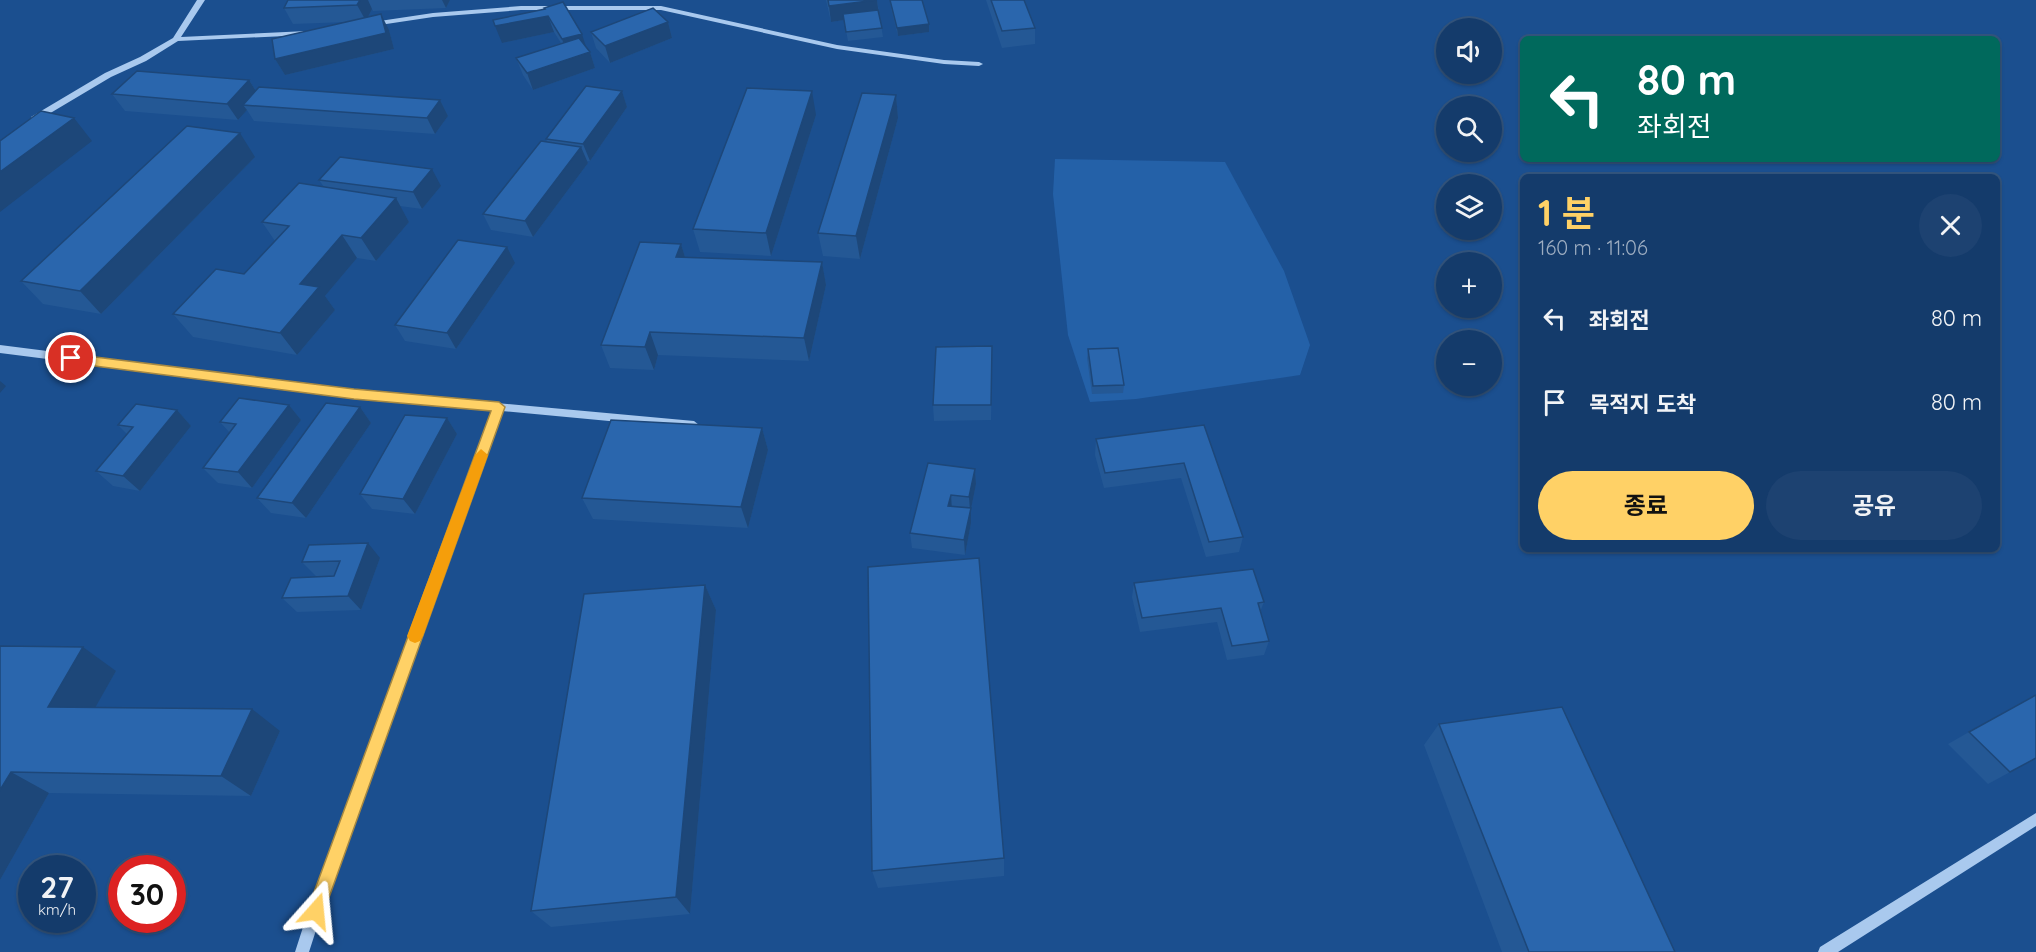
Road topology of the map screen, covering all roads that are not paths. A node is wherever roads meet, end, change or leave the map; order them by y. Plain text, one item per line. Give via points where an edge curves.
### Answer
1 (201, 0) edge
2 (550, 0) edge
3 (525, 8) junction
4 (366, 26) edge
5 (311, 33) edge
6 (176, 39) junction
7 (980, 64) dead end
8 (28, 123) edge
9 (0, 350) edge
10 (499, 407) junction
11 (711, 427) edge
12 (2036, 819) edge
13 (303, 952) edge
14 (1826, 952) edge

1 - 6 street
2 - 3 street
3 - 4 street via 433,15
3 - 7 street via 661,8 837,47
5 - 6 street
6 - 8 street
9 - 10 street via 354,394
10 - 11 street
10 - 13 street via 322,890
12 - 14 street

